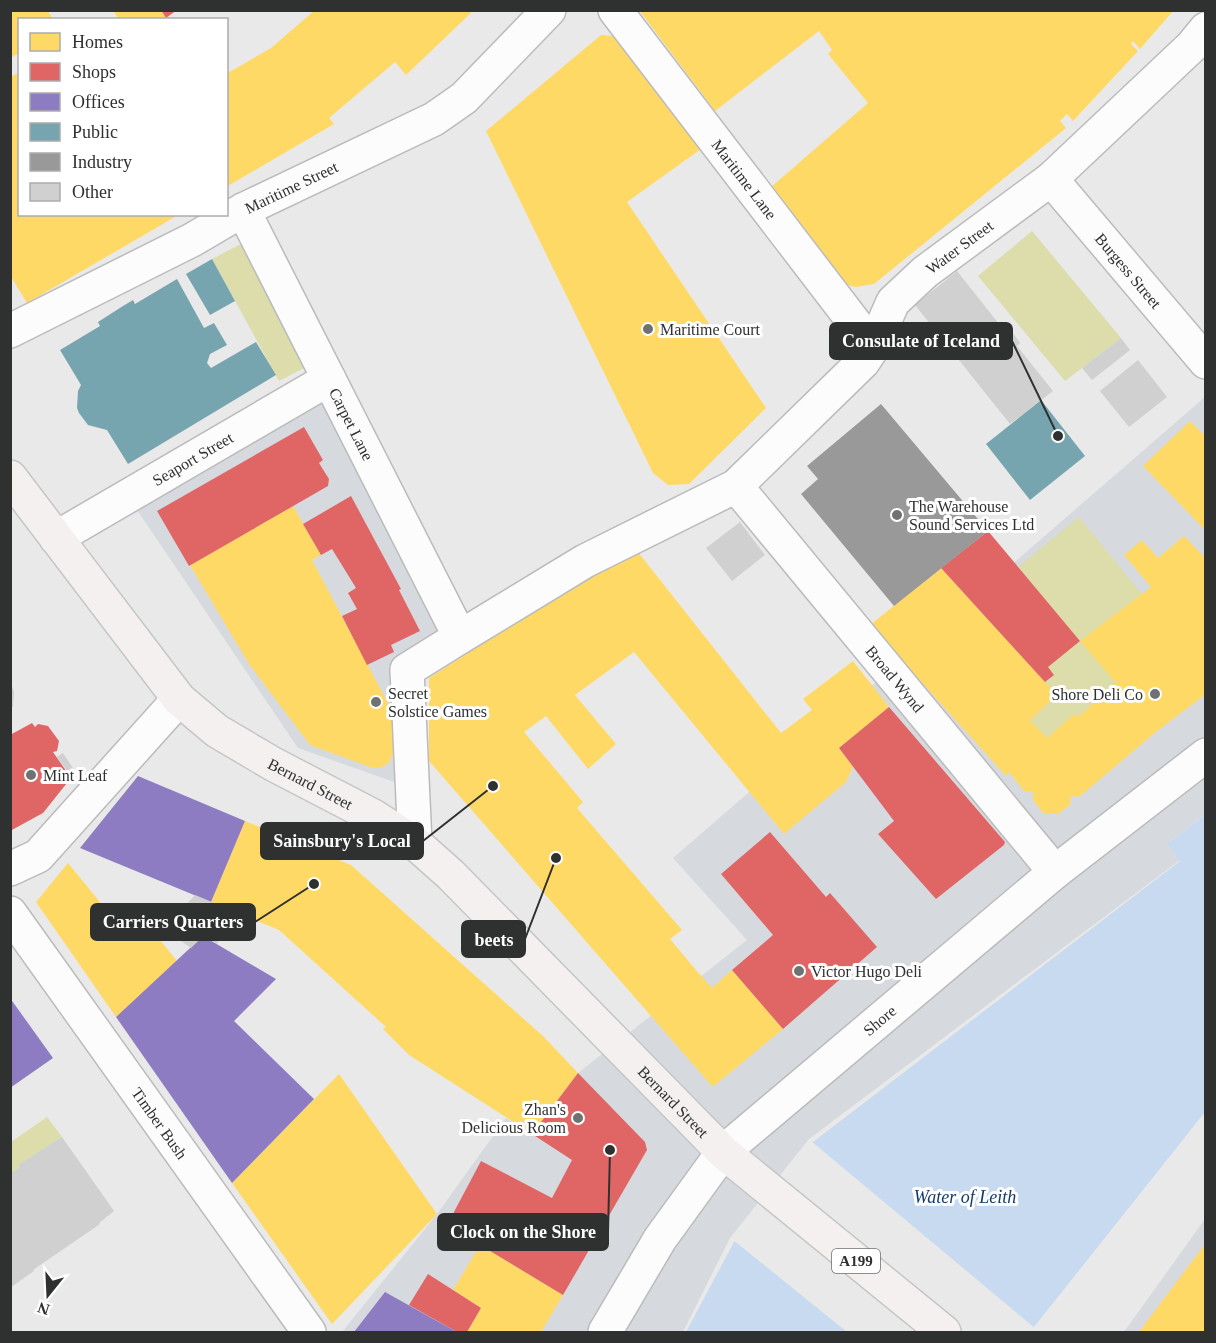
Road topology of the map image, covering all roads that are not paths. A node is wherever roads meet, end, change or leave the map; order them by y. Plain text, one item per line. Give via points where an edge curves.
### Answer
1 (549, 10) edge
2 (615, 10) edge
3 (1199, 38) edge
4 (1051, 179) junction
5 (243, 210) junction
6 (10, 331) edge
7 (873, 347) junction
8 (1206, 362) edge
9 (329, 380) junction
10 (10, 477) edge
11 (736, 486) junction
12 (56, 538) junction
13 (460, 637) junction
14 (179, 699) junction
15 (1206, 755) edge
16 (415, 843) junction
17 (10, 869) edge
18 (1055, 872) junction
19 (10, 913) edge
20 (723, 1152) junction
21 (309, 1332) edge
22 (605, 1332) edge
23 (944, 1332) edge

1 - 5 street, Maritime Street via 452,108
2 - 7 street, Maritime Lane
3 - 4 street, Water Street
4 - 7 street, Water Street via 925,272 893,302
4 - 8 street, Burgess Street
5 - 6 street, Maritime Street via 192,240
5 - 9 street, Carpet Lane
7 - 11 street, Water Street via 827,399
9 - 12 street, Seaport Street
9 - 13 street, Carpet Lane
10 - 12 main road, Bernard Street / A199
11 - 13 street via 585,561
11 - 18 street, Broad Wynd
12 - 14 main road, Bernard Street / A199
13 - 16 street via 407,670
14 - 16 main road, Bernard Street / A199 via 217,731
14 - 17 street via 38,856
15 - 18 street, Shore
16 - 20 main road, Bernard Street / A199
18 - 20 street, Shore
19 - 21 street, Timber Bush
20 - 22 street, Shore via 660,1239
20 - 23 main road, Bernard Street / A199

